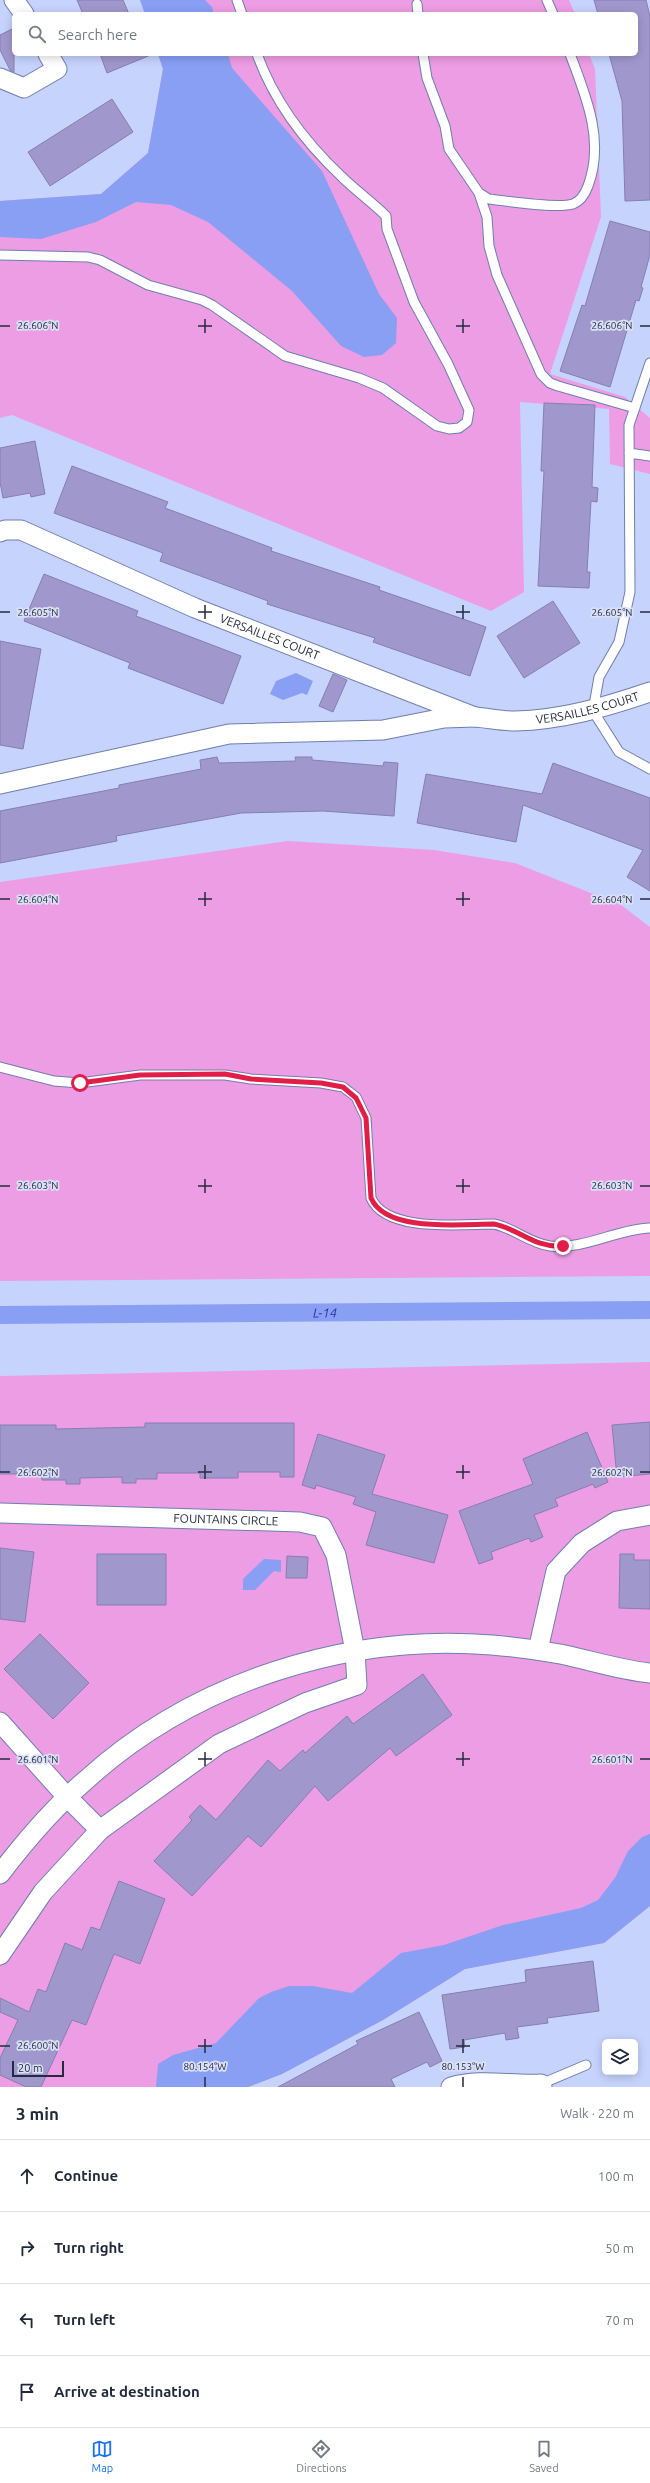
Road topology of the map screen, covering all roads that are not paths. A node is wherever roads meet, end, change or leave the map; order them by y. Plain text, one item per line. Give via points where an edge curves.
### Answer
1 (14, 0) edge
2 (237, 0) edge
3 (547, 0) edge
4 (417, 4) dead end
5 (23, 12) edge
6 (241, 12) edge
7 (418, 12) edge
8 (552, 12) edge
9 (49, 56) edge
10 (258, 56) edge
11 (423, 56) edge
12 (571, 56) edge
13 (0, 78) edge
14 (479, 193) junction
15 (0, 254) edge
16 (650, 363) edge
17 (635, 408) junction
18 (630, 452) junction
19 (650, 456) edge
20 (0, 532) edge
21 (650, 692) edge
22 (593, 710) junction
23 (475, 717) junction
24 (650, 769) edge
25 (0, 784) edge
26 (0, 1067) edge
27 (650, 1228) edge
28 (0, 1513) edge
29 (650, 1515) edge
30 (538, 1650) junction
31 (355, 1651) junction
32 (650, 1673) edge
33 (0, 1722) edge
34 (67, 1797) junction
35 (100, 1830) junction
36 (0, 1874) edge
37 (0, 1955) edge
38 (586, 2065) dead end
39 (541, 2085) edge
40 (451, 2087) edge

1 - 5 street
2 - 6 lane
3 - 8 lane
4 - 7 lane
9 - 13 street via 57,69 24,88
10 - 15 lane via 276,99 297,127 340,175 386,216 387,229 414,302 470,410 467,422 463,426 449,429 437,426 383,388 359,378 285,356 212,305 148,285 100,260
11 - 14 lane via 427,78 445,126 449,149
12 - 14 lane via 584,88 594,138 590,181 583,197 575,203 560,205 488,199
14 - 17 lane via 487,217 488,246 496,275 541,374 550,383 558,386
16 - 17 lane
17 - 18 lane via 630,425
18 - 19 lane
18 - 22 lane via 630,592 619,642 599,677
20 - 23 street, VERSAILLES COURT via 21,530 202,610
21 - 22 street, VERSAILLES COURT
22 - 23 street, VERSAILLES COURT via 515,721
22 - 24 lane via 619,752
23 - 25 street, VERSAILLES COURT via 444,718 383,730 228,734
26 - 27 lane via 54,1081 80,1083 140,1075 225,1074 251,1079 321,1083 343,1087 356,1098 366,1118 371,1198 378,1210 384,1214 429,1224 494,1224 504,1226 527,1239 552,1246 577,1244
28 - 31 street, FOUNTAINS CIRCLE via 300,1522 322,1527 336,1555
29 - 30 street via 617,1521 582,1543 556,1571
30 - 31 street via 455,1643 402,1645
30 - 32 street
31 - 34 street via 304,1662 220,1692 173,1717 129,1746
31 - 35 street via 357,1685 305,1703 219,1744
33 - 34 street
34 - 35 street
34 - 36 street via 29,1837
35 - 37 street via 43,1892
38 - 39 lane
39 - 40 street via 515,2086 476,2082

